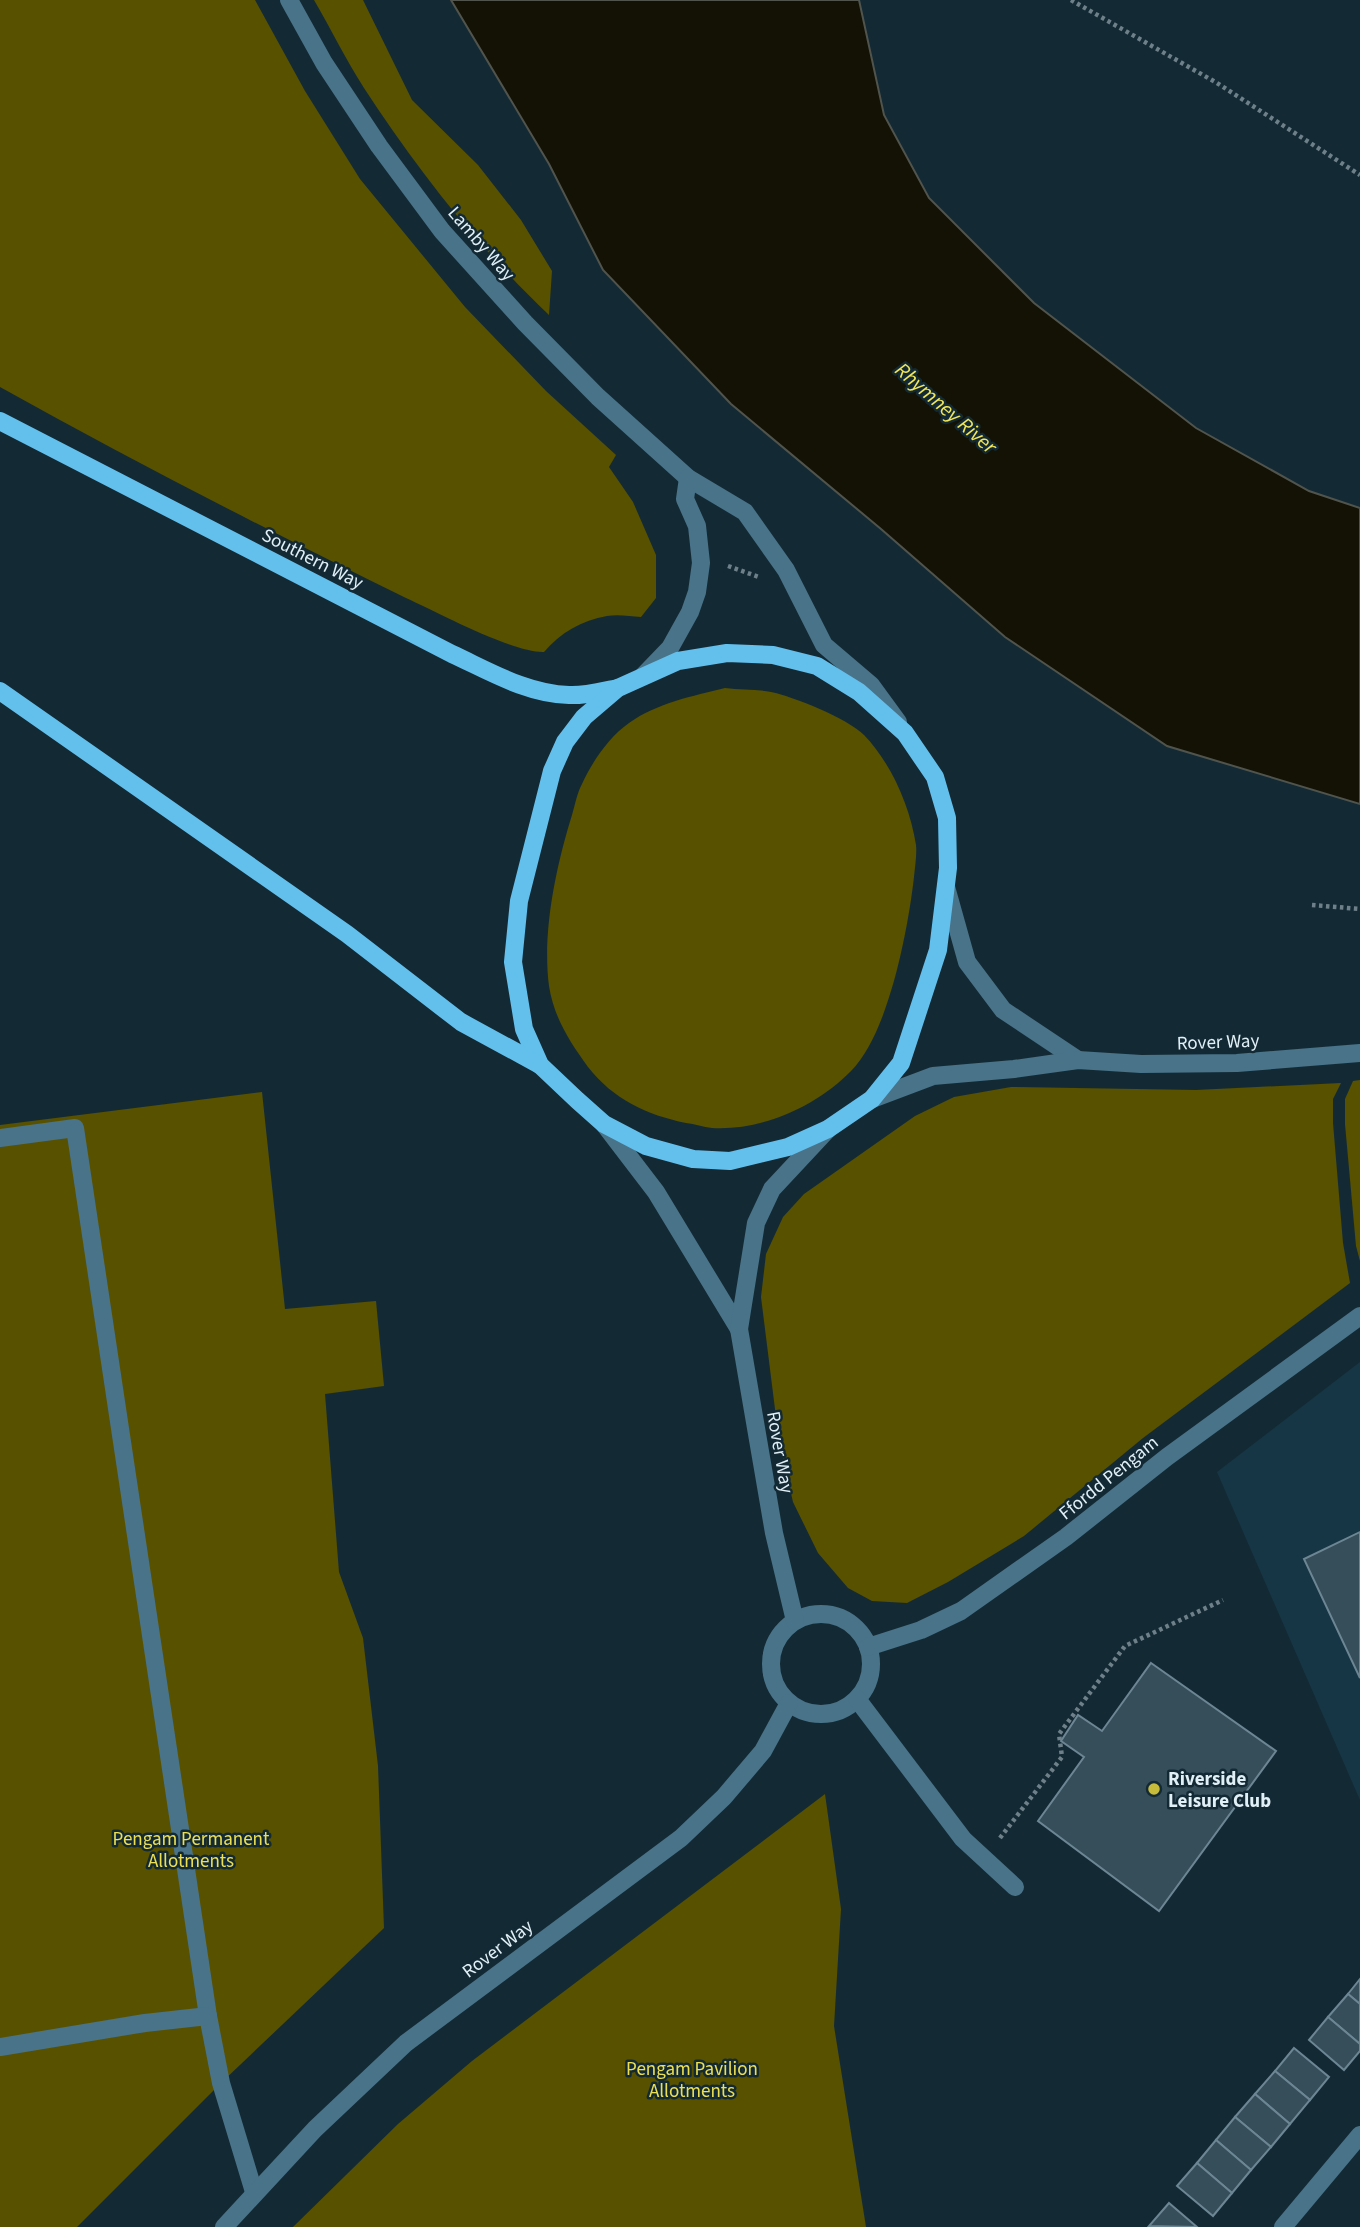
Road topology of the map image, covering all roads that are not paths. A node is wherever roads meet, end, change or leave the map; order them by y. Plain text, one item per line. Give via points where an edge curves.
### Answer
1 (289, 0) edge
2 (0, 421) edge
3 (688, 478) junction
4 (643, 676) junction
5 (618, 688) junction
6 (0, 691) edge
7 (905, 733) junction
8 (946, 887) junction
9 (1360, 1053) edge
10 (1078, 1060) junction
11 (540, 1065) junction
12 (872, 1099) junction
13 (604, 1124) junction
14 (828, 1129) junction
15 (0, 1138) edge
16 (1360, 1315) edge
17 (740, 1329) junction
18 (795, 1621) junction
19 (868, 1647) junction
20 (857, 1699) junction
21 (789, 1703) junction
22 (1015, 1887) dead end
23 (208, 2016) junction
24 (0, 2047) edge
25 (1360, 2135) edge
26 (254, 2192) junction
27 (224, 2227) edge
28 (1283, 2227) edge

1 - 3 street, Lamby Way via 324,63 442,231 524,323
2 - 5 main road, Southern Way via 516,684 571,695
3 - 4 street via 685,499 697,526 701,563 697,592 670,648
3 - 7 street, Lamby Way via 746,512 786,570 824,645 872,685
4 - 5 main road
4 - 7 main road via 678,661 727,653 773,655 817,666 859,692
5 - 11 main road via 584,717 565,742 552,771 519,901 513,962 516,986 524,1029
6 - 11 main road via 347,934 461,1022
7 - 8 main road via 935,777 947,818
8 - 10 street via 967,962 1003,1010
8 - 12 main road via 938,950 901,1063
9 - 10 street, Rover Way via 1237,1063
10 - 12 street, Rover Way via 933,1076
11 - 13 main road
12 - 14 main road
13 - 14 main road via 646,1146 693,1158 730,1161 788,1147
13 - 17 street via 656,1192
14 - 17 street via 772,1189 756,1223
15 - 23 street via 75,1128
16 - 19 street, Ffordd Pengam via 961,1611
17 - 18 street, Rover Way via 774,1533
18 - 19 street via 823,1614 838,1617 861,1634
18 - 21 street via 777,1642 771,1668
19 - 20 street via 870,1675
20 - 21 street via 845,1709 816,1714
20 - 22 street via 963,1839
21 - 26 street, Rover Way via 763,1751 681,1839 406,2043
23 - 24 street
23 - 26 street via 221,2083
25 - 28 street
26 - 27 street, Rover Way

